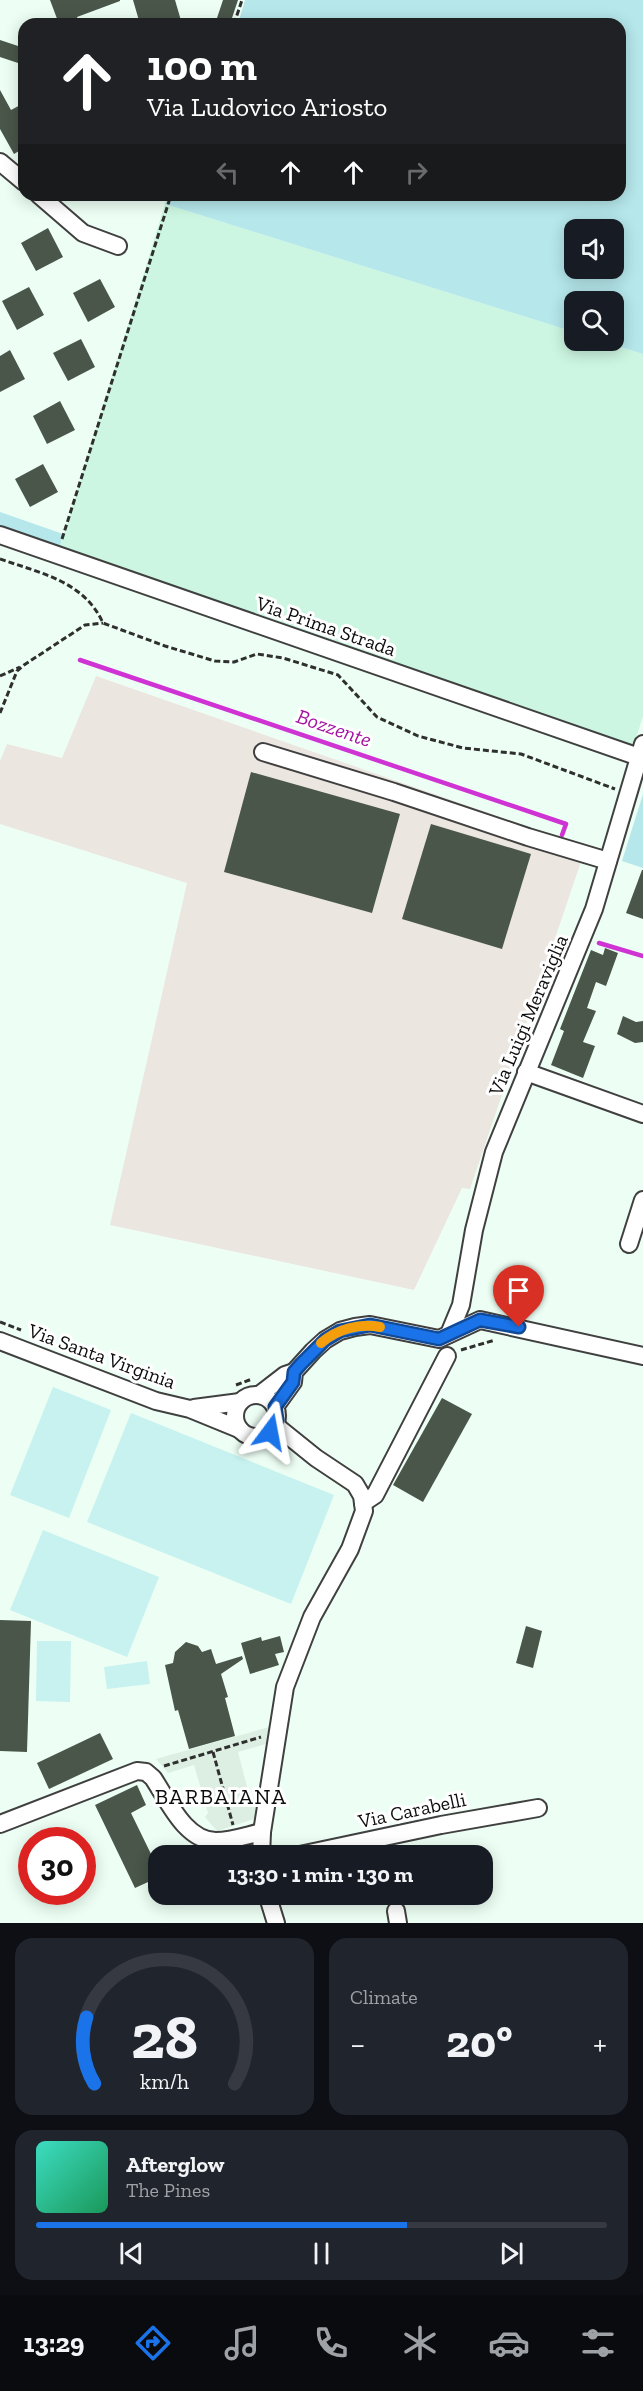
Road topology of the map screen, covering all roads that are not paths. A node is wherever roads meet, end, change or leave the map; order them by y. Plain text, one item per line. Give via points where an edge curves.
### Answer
1 (0, 162) edge
2 (18, 177) edge
3 (46, 201) edge
4 (118, 246) dead end
5 (0, 536) edge
6 (641, 750) edge
7 (263, 752) dead end
8 (608, 861) junction
9 (526, 1072) junction
10 (643, 1114) edge
11 (643, 1200) edge
12 (629, 1244) dead end
13 (461, 1305) junction
14 (480, 1320) junction
15 (449, 1334) junction
16 (0, 1341) edge
17 (453, 1353) road end
18 (643, 1356) edge
19 (294, 1372) junction
20 (259, 1395) junction
21 (240, 1402) junction
22 (275, 1407) junction
23 (190, 1409) junction
24 (275, 1425) junction
25 (239, 1429) junction
26 (363, 1503) junction
27 (538, 1808) dead end
28 (0, 1824) edge
29 (262, 1832) junction
30 (261, 1845) edge
31 (345, 1845) edge
32 (270, 1905) edge
33 (276, 1923) edge

1 - 2 street
3 - 4 street via 83,233
5 - 6 street, Via Prima Strada
6 - 8 street, Via Luigi Meraviglia
7 - 8 street
8 - 9 street, Via Luigi Meraviglia via 578,953
9 - 10 street
9 - 13 street, Via Luigi Meraviglia via 496,1145 474,1230
11 - 12 street
13 - 14 street
13 - 15 street, Via Luigi Meraviglia
14 - 15 street
14 - 18 street
15 - 19 street via 439,1339 370,1325 355,1327 325,1340
16 - 23 street, Via Santa Virginia via 156,1401
17 - 26 street via 375,1495
19 - 20 street
19 - 22 street via 293,1382
20 - 21 street
20 - 22 street
21 - 23 street, Via Santa Virginia
21 - 25 street via 235,1416
22 - 24 street
23 - 25 street, Via Santa Virginia
24 - 25 street via 259,1437 248,1436
24 - 26 street via 316,1458 348,1477 360,1491
26 - 29 street via 356,1538 312,1617 285,1686
27 - 31 street, Via Carabelli
28 - 29 street via 137,1771 153,1778 197,1836 220,1841
29 - 30 street
32 - 33 street

